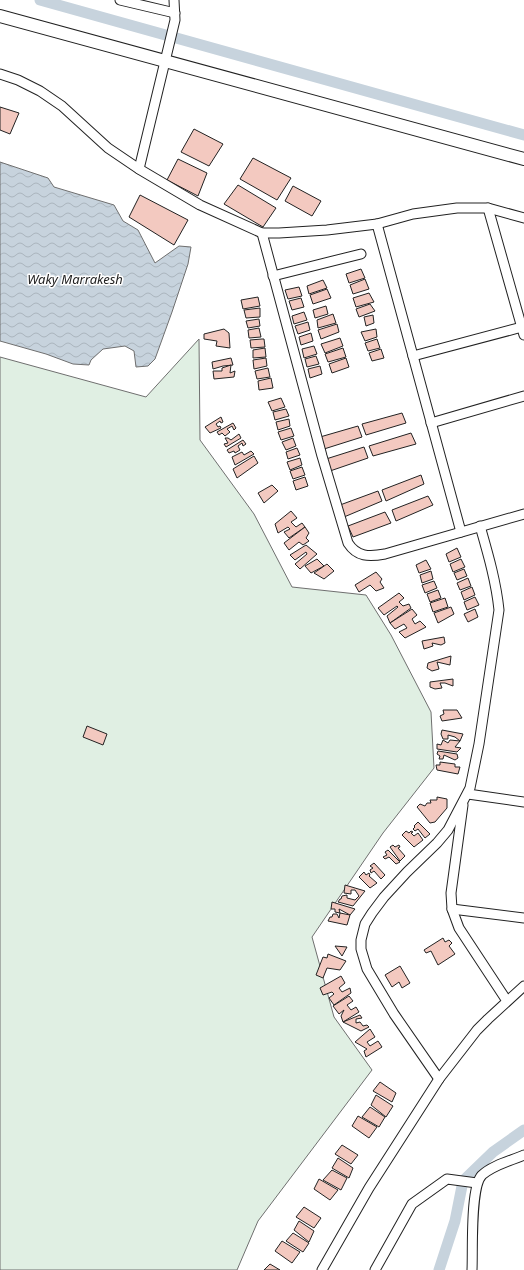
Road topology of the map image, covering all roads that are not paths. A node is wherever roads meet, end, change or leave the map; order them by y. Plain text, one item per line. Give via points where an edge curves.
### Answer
1 (120, 0) edge
2 (174, 0) edge
3 (0, 16) edge
4 (175, 17) junction
5 (166, 56) junction
6 (0, 74) edge
7 (524, 159) edge
8 (139, 169) junction
9 (488, 208) junction
10 (524, 218) edge
11 (377, 224) junction
12 (262, 233) junction
13 (361, 254) dead end
14 (273, 276) junction
15 (523, 331) edge
16 (413, 356) junction
17 (524, 396) edge
18 (431, 423) junction
19 (524, 514) edge
20 (480, 526) junction
21 (461, 532) junction
22 (466, 798) junction
23 (524, 802) edge
24 (452, 909) junction
25 (524, 918) edge
26 (524, 986) edge
27 (508, 1001) junction
28 (439, 1078) junction
29 (524, 1155) edge
30 (477, 1183) junction
31 (322, 1270) edge
32 (375, 1270) edge
33 (472, 1270) edge

1 - 4 street
2 - 4 street
3 - 5 street
4 - 5 street
5 - 7 street
5 - 8 street
6 - 8 street via 18,80 46,95 62,106 108,148
8 - 12 street via 200,205
9 - 10 street
9 - 11 street via 434,210
9 - 15 street
11 - 12 street via 327,230
11 - 16 street
12 - 14 street
13 - 14 street
14 - 21 street via 322,456 351,548 359,554 378,556
15 - 16 street
16 - 18 street
17 - 18 street
18 - 21 street
19 - 20 street
20 - 21 street
20 - 22 street via 492,569 499,610 479,744
22 - 23 street
22 - 24 street via 451,893
22 - 28 street via 437,844 407,872 372,913 365,924 361,940 367,970
24 - 25 street
24 - 27 street via 459,928
26 - 27 street
27 - 28 street via 477,1030
28 - 31 street via 369,1188
29 - 30 street via 492,1168
30 - 32 street via 447,1179 412,1204
30 - 33 street via 473,1207

